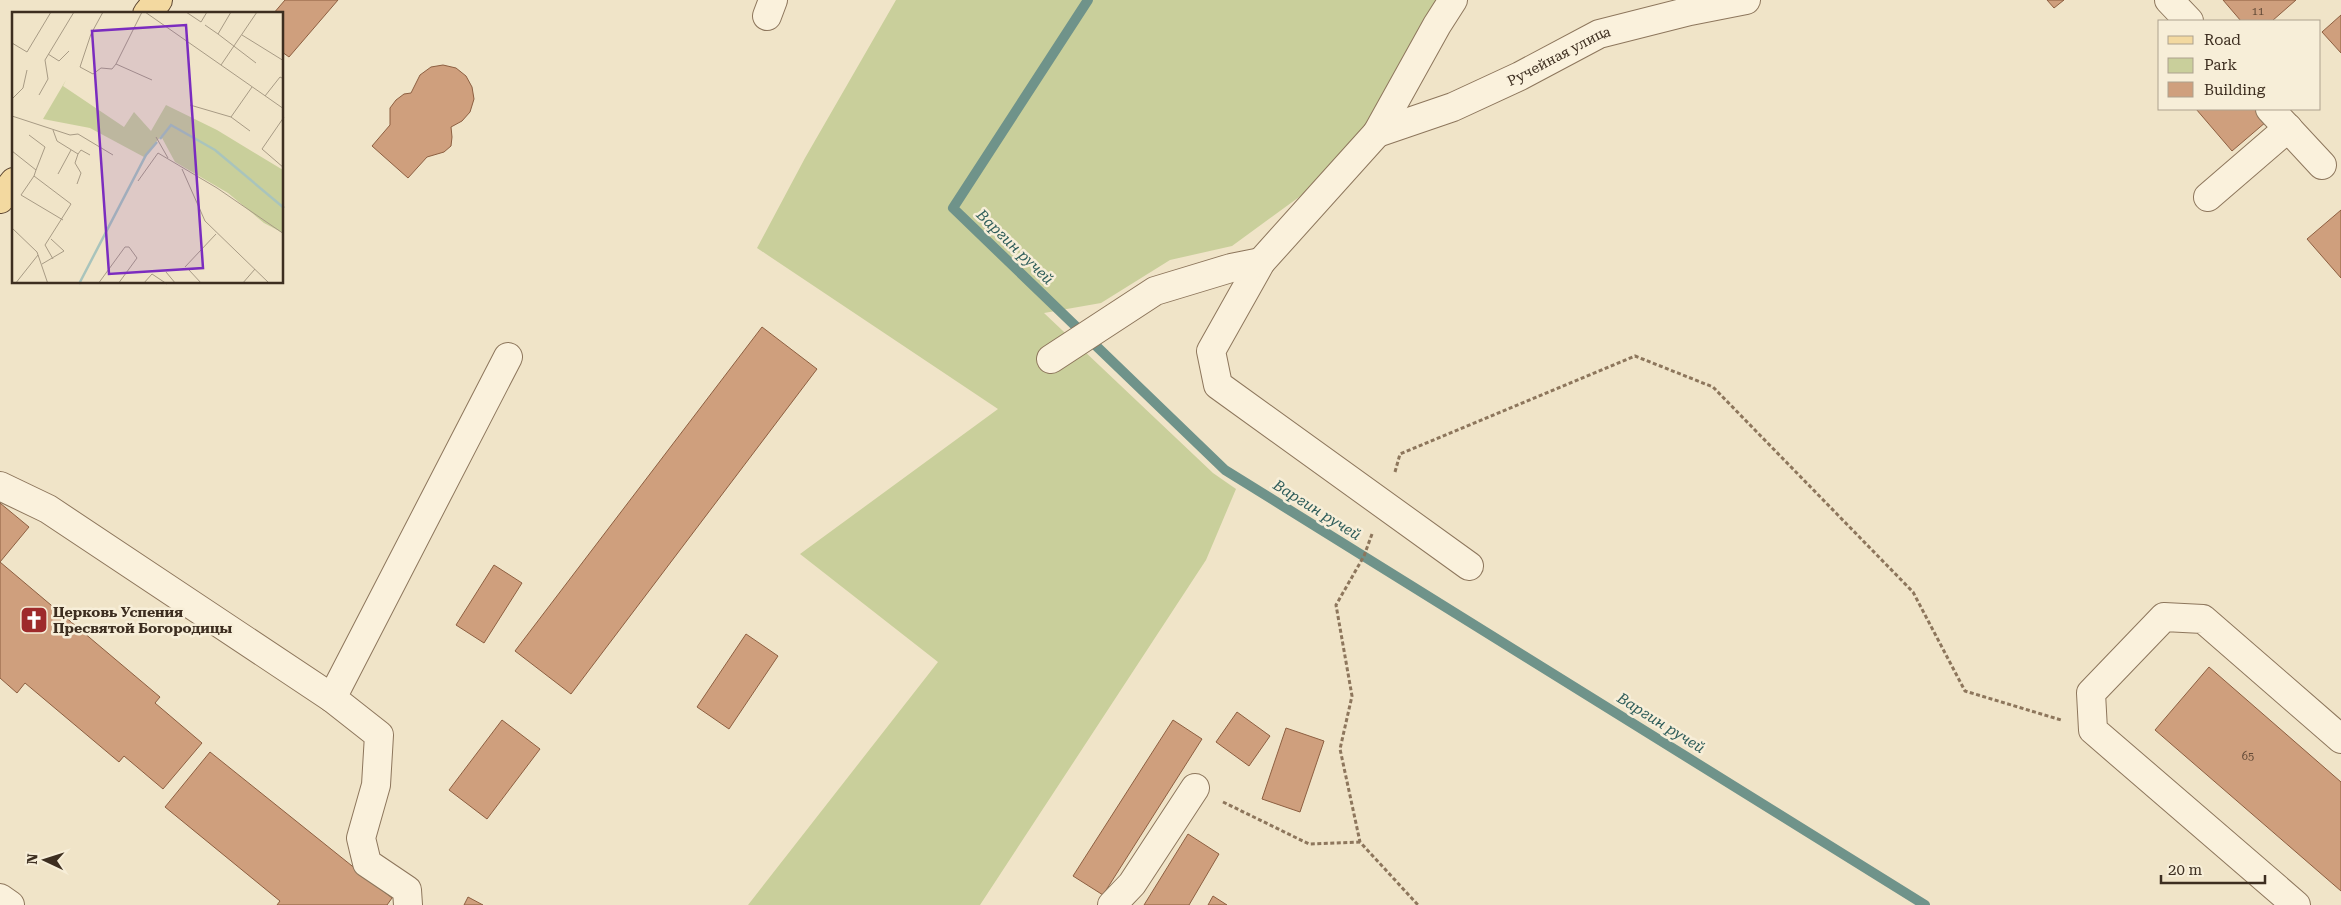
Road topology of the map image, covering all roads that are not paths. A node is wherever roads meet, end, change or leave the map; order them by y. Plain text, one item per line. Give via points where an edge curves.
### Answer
1 (158, 0) edge
2 (1454, 0) edge
3 (1746, 0) edge
4 (2169, 0) edge
5 (149, 12) edge
6 (2188, 20) edge
7 (2279, 118) edge
8 (1377, 133) junction
9 (2322, 165) dead end
10 (12, 184) edge
11 (2208, 198) dead end
12 (0, 199) edge
13 (1261, 262) junction
14 (508, 357) dead end
15 (1051, 359) dead end
16 (0, 486) edge
17 (1469, 566) dead end
18 (332, 698) junction
19 (2341, 739) edge
20 (1196, 788) road end
21 (0, 898) edge
22 (10, 905) edge
23 (408, 905) edge
24 (1112, 905) edge
25 (2296, 905) edge

1 - 5 main road
2 - 8 street
3 - 8 street, Ручейная улица via 1598,34 1453,108
4 - 6 street
7 - 9 street
7 - 11 street
8 - 13 street
10 - 12 main road
13 - 15 street via 1155,291
13 - 17 street via 1212,351 1218,385
14 - 18 street
16 - 18 street via 48,509
18 - 23 street via 378,735 376,785 362,838 367,863 407,890
19 - 25 street via 2202,619 2164,617 2091,693 2093,730
20 - 24 street via 1132,884
21 - 22 street

